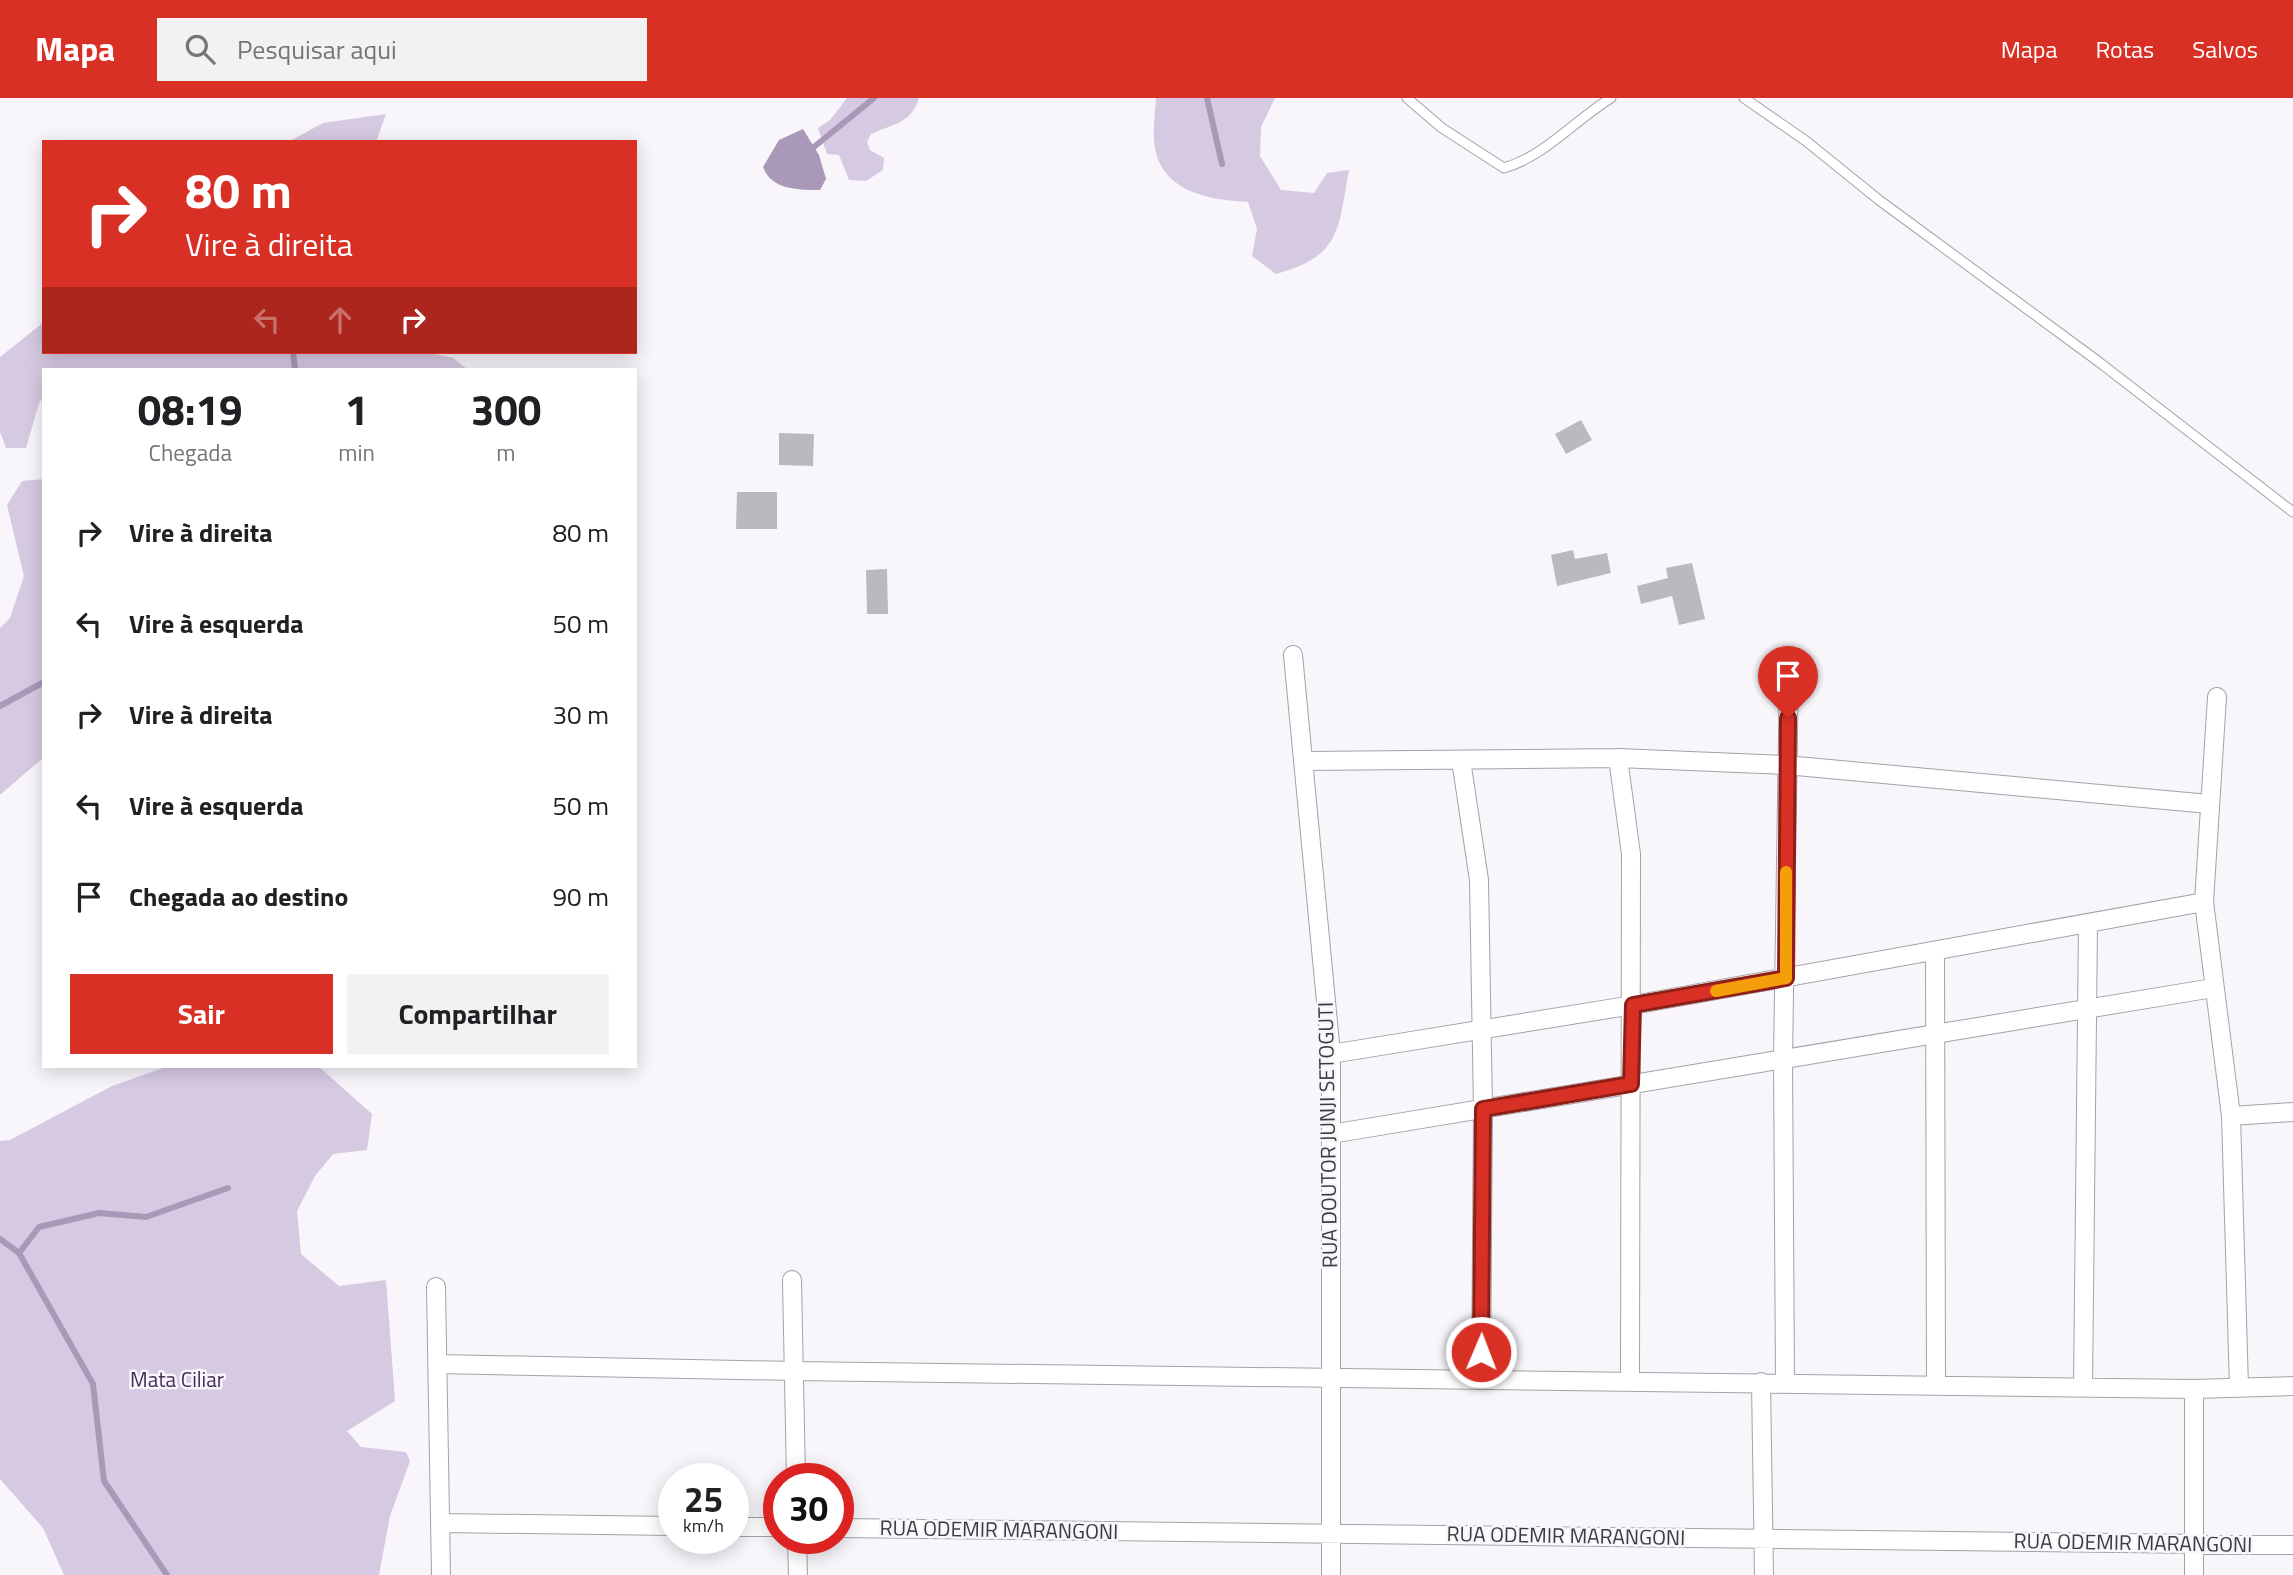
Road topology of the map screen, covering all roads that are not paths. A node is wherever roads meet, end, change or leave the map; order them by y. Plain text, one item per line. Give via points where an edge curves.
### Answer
1 (1407, 98) edge
2 (1612, 98) edge
3 (1744, 98) edge
4 (2293, 512) edge
5 (1293, 654) dead end
6 (1789, 670) dead end
7 (2217, 696) dead end
8 (1618, 758) junction
9 (1461, 760) junction
10 (1305, 761) junction
11 (1786, 765) junction
12 (2209, 804) junction
13 (2204, 902) junction
14 (2088, 924) junction
15 (1936, 951) junction
16 (1786, 978) junction
17 (2213, 988) junction
18 (1633, 1005) junction
19 (2088, 1008) junction
20 (1482, 1028) junction
21 (1936, 1034) junction
22 (1331, 1054) junction
23 (1783, 1059) junction
24 (1631, 1084) junction
25 (1483, 1109) junction
26 (2293, 1112) edge
27 (2231, 1116) junction
28 (1331, 1134) junction
29 (792, 1280) dead end
30 (436, 1287) dead end
31 (438, 1364) junction
32 (794, 1371) junction
33 (1332, 1378) junction
34 (1481, 1379) junction
35 (1630, 1380) junction
36 (1761, 1382) junction
37 (1785, 1382) junction
38 (1936, 1385) junction
39 (2293, 1386) edge
40 (2083, 1387) junction
41 (2239, 1387) junction
42 (2194, 1389) junction
43 (796, 1463) edge
44 (442, 1523) junction
45 (658, 1526) edge
46 (854, 1528) edge
47 (1332, 1533) junction
48 (1765, 1539) junction
49 (2194, 1544) junction
50 (2293, 1545) edge
51 (797, 1554) edge
52 (441, 1575) edge
53 (798, 1575) edge
54 (1331, 1575) edge
55 (1764, 1575) edge
56 (2194, 1575) edge

1 - 2 lane via 1451,135 1504,168 1539,152
3 - 4 lane
5 - 10 street, RUA DOUTOR JUNJI SETOGUTI
6 - 11 street
7 - 12 street
8 - 9 street
8 - 11 street
8 - 18 street via 1631,854
9 - 10 street
9 - 20 street via 1479,880
10 - 22 street, RUA DOUTOR JUNJI SETOGUTI
11 - 12 street
11 - 16 street
12 - 13 street
13 - 14 street
13 - 17 street
14 - 15 street
14 - 19 street
15 - 16 street
15 - 21 street
16 - 18 street
16 - 23 street
17 - 19 street
17 - 27 street
18 - 20 street
18 - 24 street
19 - 21 street
19 - 40 street
20 - 22 street
20 - 25 street
21 - 23 street
21 - 38 street
22 - 28 street, RUA DOUTOR JUNJI SETOGUTI
23 - 24 street
23 - 37 street
24 - 25 street
24 - 35 street
25 - 28 street
25 - 34 street
26 - 27 street
27 - 41 street
28 - 33 street, RUA DOUTOR JUNJI SETOGUTI
29 - 32 street
30 - 31 street
31 - 32 street
31 - 44 street
32 - 33 street
32 - 43 street
33 - 34 street
33 - 47 street, RUA DOUTOR JUNJI SETOGUTI
34 - 35 street
35 - 36 street
36 - 37 street
36 - 48 street
37 - 38 street
38 - 40 street
39 - 41 street
40 - 42 street
41 - 42 street
42 - 49 street
44 - 45 street
44 - 52 street
46 - 47 street, RUA ODEMIR MARANGONI
47 - 48 street, RUA ODEMIR MARANGONI
47 - 54 street, RUA DOUTOR JUNJI SETOGUTI
48 - 49 street, RUA ODEMIR MARANGONI
48 - 55 street
49 - 50 street, RUA ODEMIR MARANGONI
49 - 56 street
51 - 53 street

